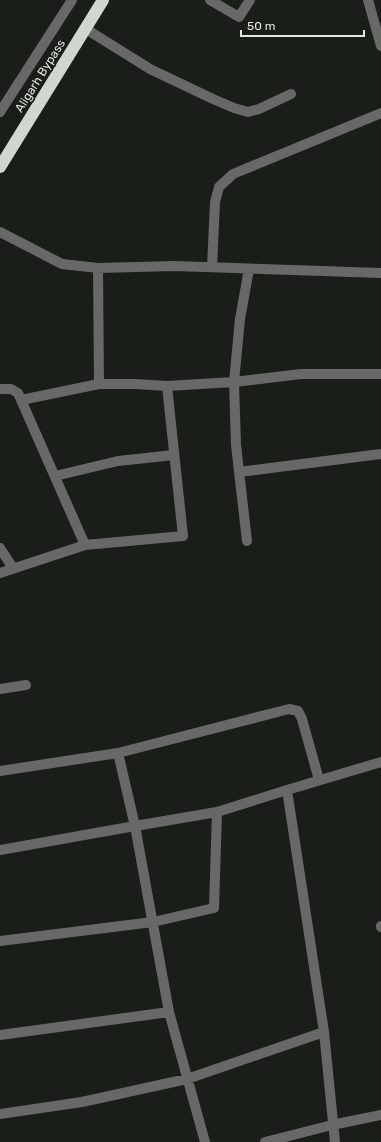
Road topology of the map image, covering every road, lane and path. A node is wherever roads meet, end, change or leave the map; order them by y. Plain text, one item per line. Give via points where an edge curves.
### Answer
1 (72, 0) edge
2 (104, 0) edge
3 (210, 0) edge
4 (250, 0) edge
5 (368, 0) edge
6 (86, 29) junction
7 (381, 46) edge
8 (291, 94) dead end
9 (0, 112) edge
10 (381, 113) edge
11 (0, 167) edge
12 (0, 232) edge
13 (212, 267) junction
14 (98, 268) junction
15 (249, 269) junction
16 (381, 273) edge
17 (381, 374) edge
18 (234, 382) junction
19 (99, 384) junction
20 (167, 386) junction
21 (0, 389) edge
22 (21, 400) junction
23 (381, 454) edge
24 (174, 455) junction
25 (239, 472) junction
26 (55, 476) junction
27 (247, 541) dead end
28 (85, 545) junction
29 (0, 548) edge
30 (13, 568) junction
31 (0, 573) edge
32 (26, 685) dead end
33 (0, 689) edge
34 (118, 753) junction
35 (381, 762) edge
36 (0, 771) edge
37 (319, 780) junction
38 (287, 790) junction
39 (217, 812) junction
40 (136, 826) junction
41 (0, 850) edge
42 (153, 922) junction
43 (0, 941) edge
44 (169, 1012) junction
45 (324, 1032) junction
46 (0, 1035) edge
47 (187, 1079) junction
48 (0, 1114) edge
49 (381, 1115) edge
50 (332, 1125) junction
51 (205, 1142) edge
52 (265, 1142) edge
53 (335, 1142) edge

1 - 9 street
2 - 6 highway, Aligarh Bypass
3 - 4 street via 240,17
5 - 7 street
6 - 8 street via 150,69 234,108 248,112
6 - 11 highway, Aligarh Bypass
10 - 13 street via 232,174 219,187 215,202
12 - 14 street via 62,264
13 - 14 street
13 - 15 street
14 - 19 street
15 - 16 street
15 - 18 street via 240,319
17 - 18 street via 301,374
18 - 20 street
18 - 25 street
19 - 20 street
19 - 22 street
20 - 24 street
21 - 22 street via 11,389 18,393
22 - 26 street
23 - 25 street
24 - 26 street via 118,461
24 - 28 street via 183,536
25 - 27 street
26 - 28 street
28 - 30 street
29 - 30 street
30 - 31 street
32 - 33 street
34 - 36 street
34 - 37 street via 289,709 298,711 302,719
34 - 40 street
35 - 37 street
37 - 38 street
38 - 39 street
38 - 45 street
39 - 40 street
39 - 42 street via 214,908
40 - 41 street
40 - 42 street
42 - 43 street
42 - 44 street
44 - 46 street
44 - 47 street
45 - 47 street
45 - 50 street
47 - 48 street via 82,1102
47 - 51 street
49 - 50 street
50 - 52 street
50 - 53 street

